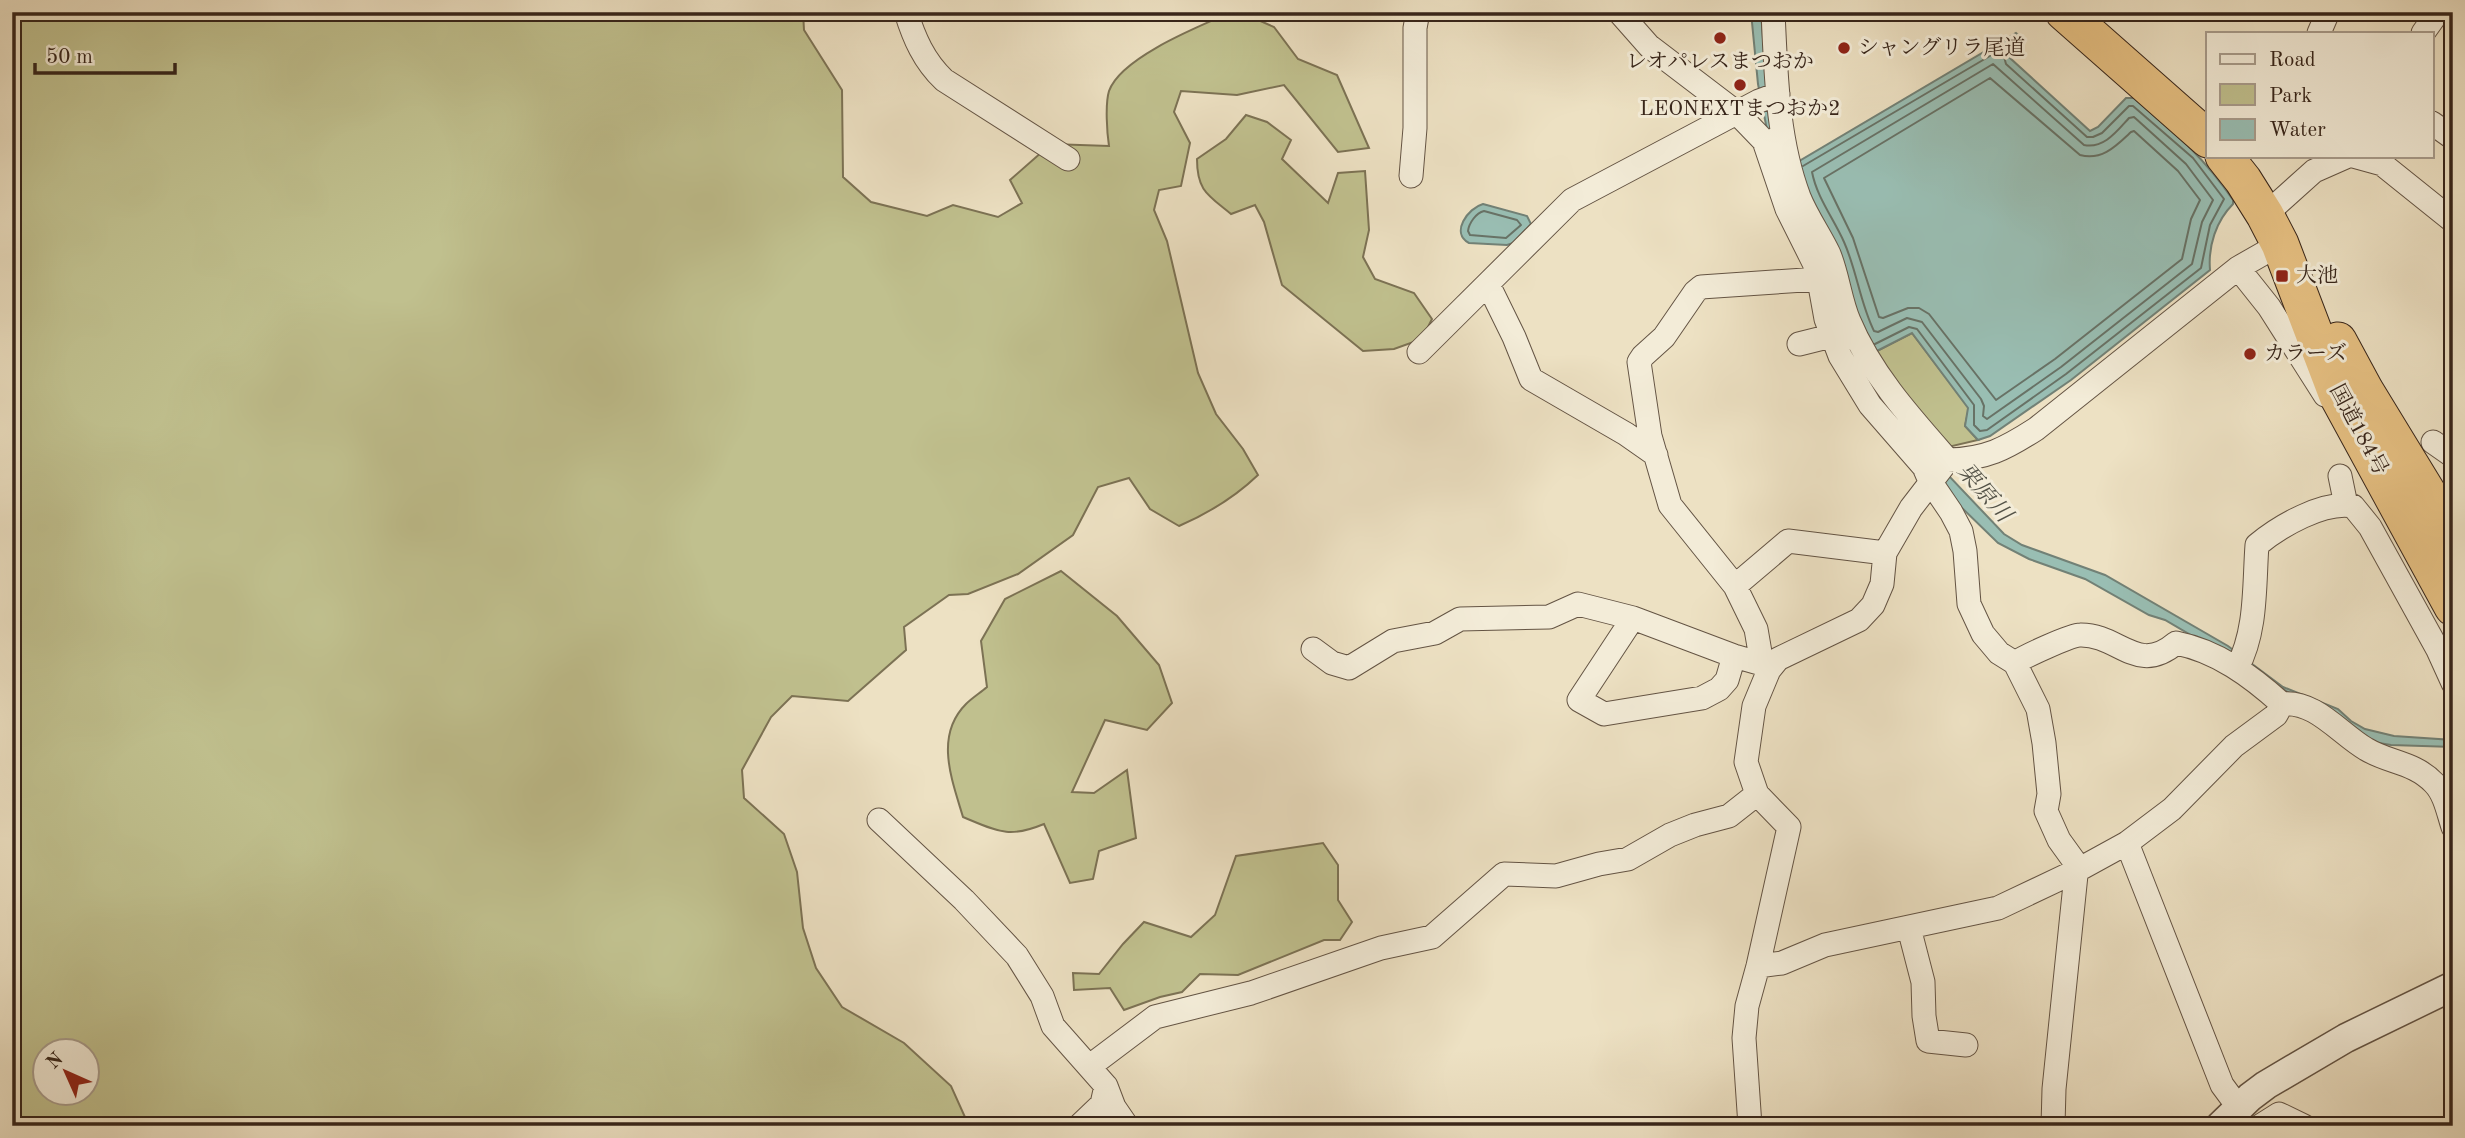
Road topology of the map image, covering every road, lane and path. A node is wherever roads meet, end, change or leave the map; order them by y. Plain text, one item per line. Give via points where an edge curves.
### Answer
1 (906, 12) edge
2 (1418, 12) edge
3 (1619, 12) edge
4 (1773, 12) edge
5 (2064, 12) edge
6 (2328, 12) edge
7 (2438, 12) edge
8 (2319, 32) edge
9 (2424, 32) edge
10 (1770, 97) junction
11 (1737, 113) junction
12 (2434, 124) edge
13 (2206, 137) edge
14 (2453, 138) edge
15 (1774, 139) junction
16 (2226, 158) edge
17 (2346, 158) edge
18 (2358, 158) edge
19 (1068, 159) dead end
20 (1411, 176) dead end
21 (2453, 221) edge
22 (2273, 230) junction
23 (2238, 268) junction
24 (1819, 279) junction
25 (1488, 284) junction
26 (1831, 336) junction
27 (1799, 344) dead end
28 (1419, 352) dead end
29 (2338, 396) junction
30 (2433, 442) dead end
31 (1656, 455) junction
32 (2453, 456) edge
33 (1939, 471) junction
34 (2340, 476) dead end
35 (2346, 505) junction
36 (2453, 536) edge
37 (1885, 553) junction
38 (1735, 586) junction
39 (2453, 607) edge
40 (1633, 618) junction
41 (1313, 649) dead end
42 (1734, 656) junction
43 (2240, 662) junction
44 (2015, 663) junction
45 (1765, 666) junction
46 (2453, 683) edge
47 (2282, 704) junction
48 (1757, 794) junction
49 (878, 820) dead end
50 (2453, 827) edge
51 (2127, 843) junction
52 (2076, 871) junction
53 (1909, 928) junction
54 (1758, 966) junction
55 (2453, 986) edge
56 (1966, 1045) dead end
57 (1090, 1066) junction
58 (2266, 1085) junction
59 (1106, 1086) junction
60 (2229, 1117) edge
61 (2270, 1120) edge
62 (1079, 1126) edge
63 (1127, 1126) edge
64 (1750, 1126) edge
65 (2053, 1126) edge
66 (2304, 1126) edge

1 - 19 street via 929,65 944,80
2 - 20 street
3 - 11 street via 1649,46
4 - 10 street
5 - 13 highway
6 - 8 street
7 - 9 street
10 - 11 street
10 - 15 street
11 - 15 street
11 - 25 street via 1572,200
12 - 14 street
15 - 24 street via 1787,209
15 - 33 street via 1829,256 1848,320
16 - 22 highway, 国道184号
17 - 22 street via 2314,172
18 - 21 street via 2382,164
22 - 23 street
22 - 29 highway, 国道184号
22 - 36 highway, 国道184号
23 - 29 street via 2269,307 2324,395
23 - 33 street via 2036,429 2004,450
24 - 26 street
24 - 31 street via 1701,287 1695,292 1639,362
25 - 28 street
25 - 31 street via 1531,379
26 - 27 street
26 - 33 street via 1870,405 1924,467
29 - 39 highway, 国道184号
30 - 32 street
31 - 38 street via 1670,505
33 - 37 street
33 - 44 street via 1961,531 1969,604 1983,635
34 - 35 street
35 - 43 street via 2316,511 2277,529 2257,545 2251,625
35 - 46 street via 2353,506 2370,527
37 - 38 street via 1788,541
37 - 45 street via 1882,584 1873,605 1858,620
38 - 45 street via 1756,629
40 - 41 street via 1578,604 1549,617 1460,619 1436,633 1393,640 1349,668 1332,663
40 - 42 street
40 - 42 street via 1579,700 1604,714 1702,698 1727,680
42 - 45 street
43 - 44 street via 2176,643 2167,651 2142,657 2098,637 2078,634
43 - 47 street
44 - 52 street via 2038,709 2048,781 2046,811 2077,865
45 - 48 street via 1746,762
47 - 50 street via 2292,703 2325,717 2369,751 2422,771 2437,785
47 - 51 street via 2276,715 2234,746 2172,809
48 - 54 street via 1789,827
48 - 57 street via 1729,816 1670,835 1628,859 1556,876 1504,874 1432,937 1381,948 1251,993 1156,1017
49 - 57 street via 1017,956 1054,1026
51 - 52 street
51 - 60 street via 2222,1085
52 - 53 street via 1998,908
52 - 65 street
53 - 54 street via 1825,945 1782,963
53 - 56 street via 1923,982 1928,1041
54 - 64 street via 1746,1006 1744,1038
55 - 58 street via 2346,1038
57 - 59 street
58 - 60 street
58 - 61 street
59 - 62 street via 1102,1104
59 - 63 street
61 - 66 street

